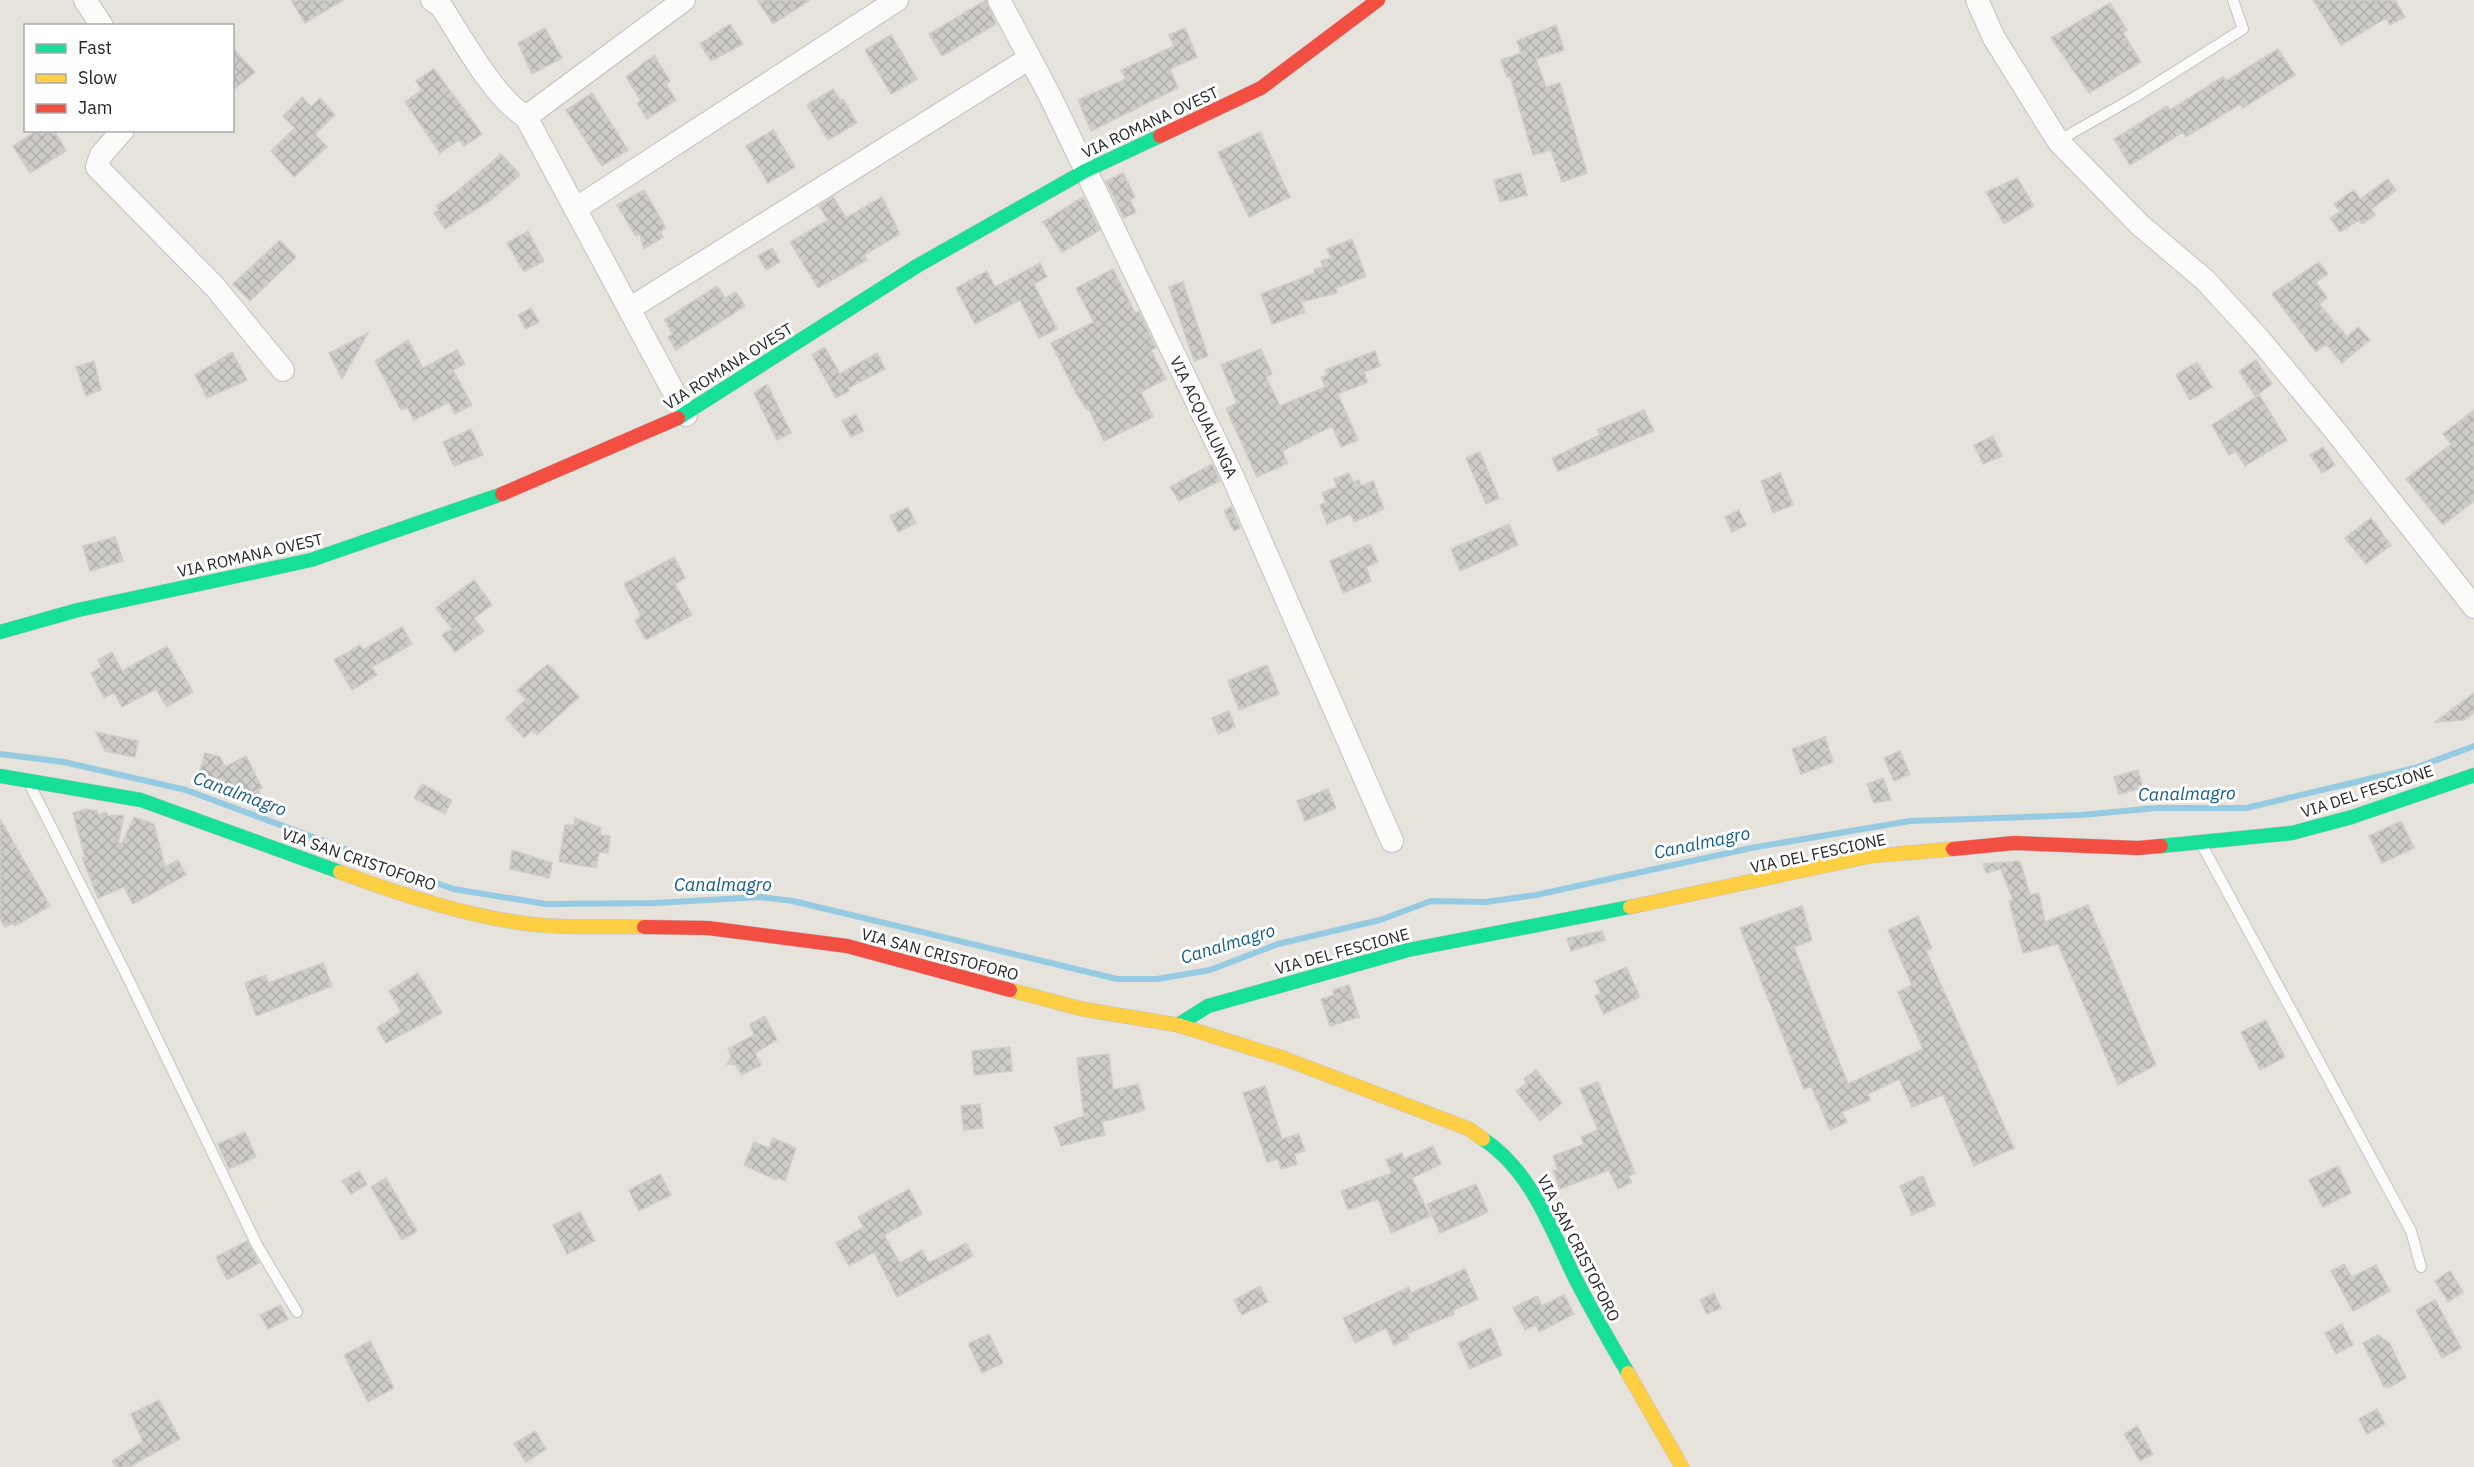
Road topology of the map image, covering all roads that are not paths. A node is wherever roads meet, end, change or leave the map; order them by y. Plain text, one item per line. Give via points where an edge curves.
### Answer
1 (85, 0) edge
2 (432, 0) edge
3 (684, 0) edge
4 (897, 0) edge
5 (999, 0) edge
6 (1377, 0) edge
7 (1977, 0) edge
8 (2233, 0) edge
9 (101, 24) edge
10 (1030, 58) junction
11 (526, 117) junction
12 (121, 132) edge
13 (2058, 141) junction
14 (1085, 171) junction
15 (575, 209) junction
16 (629, 309) junction
17 (283, 370) dead end
18 (686, 415) junction
19 (2474, 607) edge
20 (0, 632) edge
21 (2474, 775) edge
22 (0, 776) edge
23 (27, 778) junction
24 (1392, 842) dead end
25 (2202, 843) junction
26 (1178, 1025) junction
27 (2421, 1267) dead end
28 (297, 1312) dead end
29 (1682, 1467) edge

1 - 9 street
2 - 11 street via 441,6 513,109
3 - 11 street
4 - 15 street
5 - 10 street, VIA ACQUALUNGA
6 - 14 street, VIA ROMANA OVEST via 1261,88
7 - 13 street via 1994,38
8 - 13 lane via 2243,29
10 - 14 street, VIA ACQUALUNGA
10 - 16 street
11 - 15 street
12 - 17 street via 101,155 97,167 216,287
13 - 19 street via 2140,225 2205,280 2260,340
14 - 18 street, VIA ROMANA OVEST via 917,266
14 - 24 street, VIA ACQUALUNGA via 1232,475
15 - 16 street
16 - 18 street
18 - 20 street, VIA ROMANA OVEST via 501,494 311,560 78,610
21 - 25 street, VIA DEL FESCIONE via 2292,833
22 - 23 street, VIA SAN CRISTOFORO
23 - 26 street, VIA SAN CRISTOFORO via 141,800 397,893 447,907 538,925 708,928 847,946 1082,1009
23 - 28 lane via 257,1245
25 - 26 street, VIA DEL FESCIONE via 2138,848 2014,843 1871,856 1744,885 1408,950 1208,1006
25 - 27 lane via 2411,1231
26 - 29 street, VIA SAN CRISTOFORO via 1283,1058 1469,1129 1500,1150 1527,1182 1597,1321

